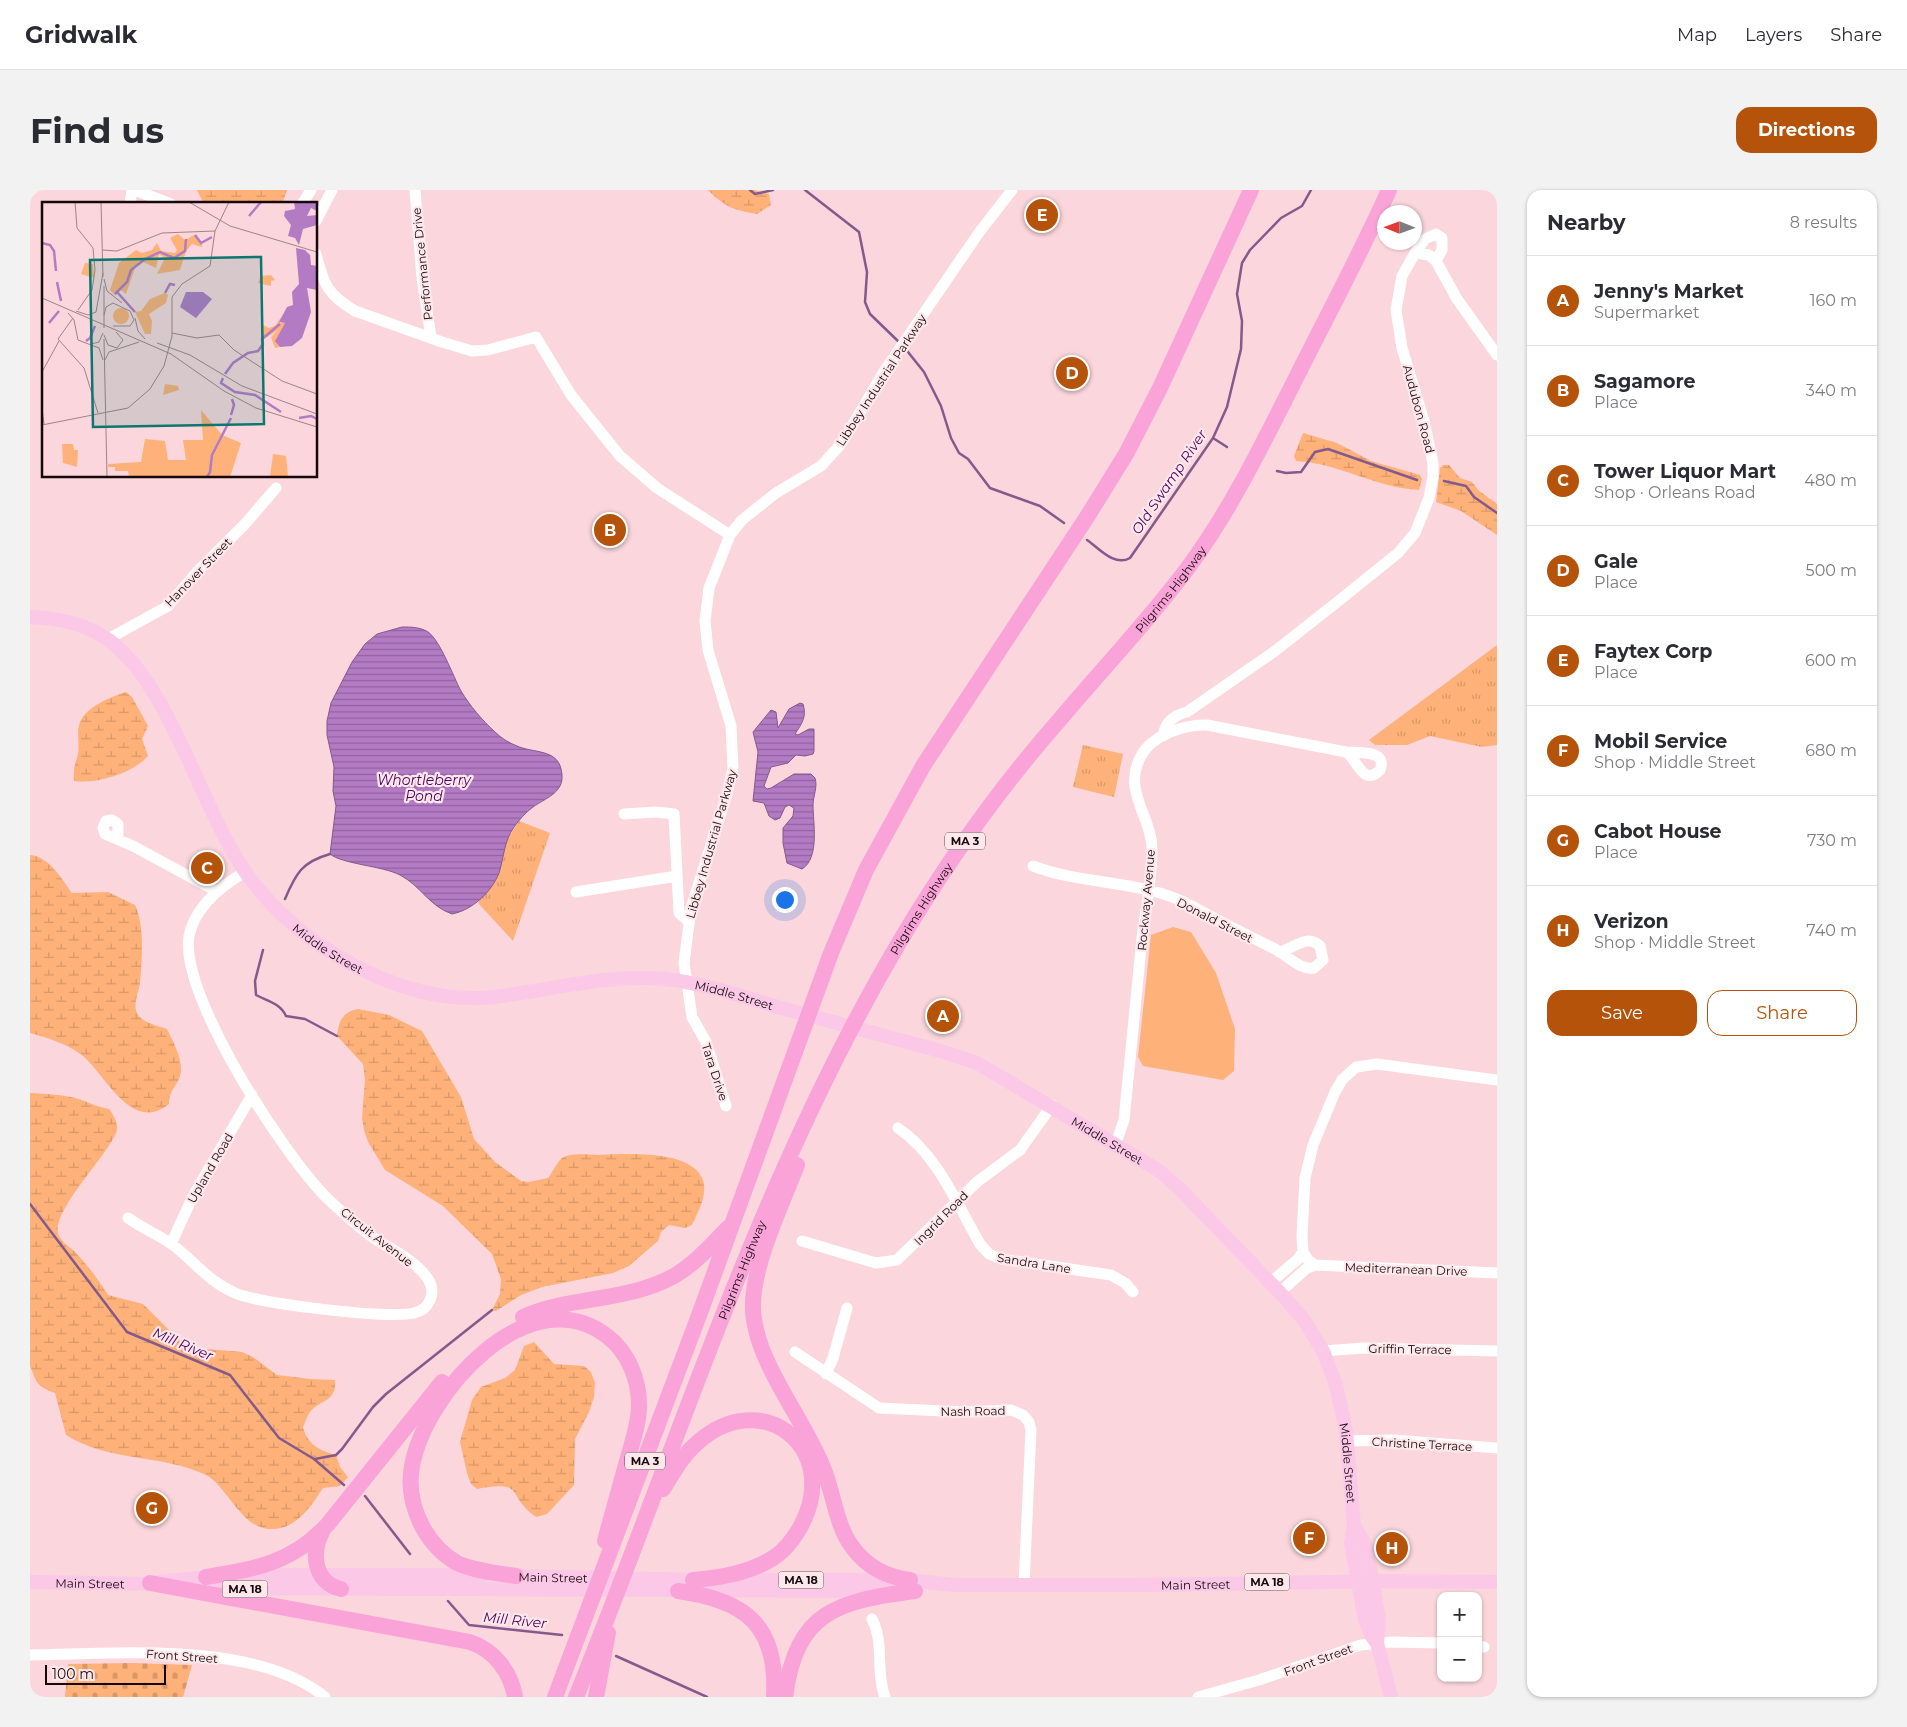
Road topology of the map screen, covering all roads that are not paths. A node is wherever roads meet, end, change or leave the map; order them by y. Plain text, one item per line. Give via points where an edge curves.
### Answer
1 (134, 190) edge
2 (311, 190) edge
3 (332, 190) edge
4 (415, 190) edge
5 (1012, 190) edge
6 (1251, 190) edge
7 (1389, 190) edge
8 (166, 202) edge
9 (303, 202) edge
10 (318, 217) edge
11 (1415, 253) junction
12 (318, 261) edge
13 (1436, 261) junction
14 (431, 337) junction
15 (1497, 356) edge
16 (276, 488) dead end
17 (730, 535) junction
18 (30, 617) edge
19 (108, 639) junction
20 (1186, 712) junction
21 (1189, 726) junction
22 (1163, 736) junction
23 (1346, 752) dead end
24 (624, 814) dead end
25 (118, 839) dead end
26 (1033, 866) dead end
27 (245, 872) junction
28 (677, 876) junction
29 (1149, 890) junction
30 (216, 892) junction
31 (576, 892) dead end
32 (688, 921) junction
33 (1279, 952) dead end
34 (685, 982) junction
35 (844, 1044) junction
36 (1497, 1080) edge
37 (252, 1095) junction
38 (1052, 1105) junction
39 (726, 1106) dead end
40 (898, 1128) dead end
41 (1116, 1143) junction
42 (956, 1204) junction
43 (128, 1218) dead end
44 (732, 1225) junction
45 (802, 1241) dead end
46 (171, 1244) junction
47 (1303, 1252) junction
48 (1315, 1265) junction
49 (1497, 1273) edge
50 (1275, 1288) junction
51 (1133, 1292) dead end
52 (847, 1308) dead end
53 (1323, 1350) junction
54 (1497, 1351) edge
55 (795, 1352) dead end
56 (826, 1374) junction
57 (1348, 1441) junction
58 (1497, 1448) edge
59 (328, 1524) junction
60 (1354, 1525) junction
61 (634, 1546) junction
62 (319, 1574) junction
63 (516, 1576) junction
64 (206, 1577) junction
65 (30, 1578) edge
66 (693, 1580) junction
67 (1358, 1581) junction
68 (1372, 1581) junction
69 (30, 1582) edge
70 (45, 1582) junction
71 (1497, 1582) edge
72 (150, 1583) junction
73 (574, 1585) junction
74 (644, 1585) junction
75 (1024, 1585) junction
76 (913, 1586) junction
77 (341, 1589) junction
78 (678, 1591) junction
79 (612, 1603) junction
80 (872, 1619) dead end
81 (1378, 1643) junction
82 (1437, 1643) edge
83 (30, 1655) edge
84 (567, 1666) junction
85 (325, 1697) edge
86 (515, 1697) edge
87 (555, 1697) edge
88 (576, 1697) edge
89 (596, 1697) edge
90 (774, 1697) edge
91 (785, 1697) edge
92 (885, 1697) edge
93 (1198, 1697) edge
94 (1391, 1697) edge

1 - 8 street
2 - 9 street
3 - 10 street
4 - 14 street, Performance Drive via 422,278
5 - 17 street, Libbey Industrial Parkway via 894,357 832,455 809,475 758,506
6 - 44 highway, Pilgrims Highway / MA 3 via 1126,454 923,766 879,844 836,939
7 - 35 highway, Pilgrims Highway / MA 3 via 1254,461 1217,526 1166,597 1052,728 980,820 907,929
11 - 13 street via 1428,255
11 - 13 street, Audubon Road via 1424,239 1436,234 1444,245
11 - 20 street, Audubon Road via 1402,276 1396,310 1402,348 1433,463 1429,498 1415,532 1398,553 1275,651
12 - 14 street, Performance Drive via 327,290 342,303 355,311
13 - 15 street via 1457,299
14 - 17 street, Performance Drive via 461,349 480,351 536,337 571,394 620,456 657,488
16 - 19 street, Hanover Street via 168,606
17 - 32 street, Libbey Industrial Parkway via 709,588 705,621 708,650 731,726 733,768
18 - 19 main road, Middle Street via 66,622
19 - 27 main road, Middle Street via 145,678 214,818
20 - 21 street
20 - 22 street, Audubon Road via 1167,723
21 - 22 street, Rockway Avenue
21 - 23 street, Rockway Avenue via 1223,728
22 - 29 street, Rockway Avenue via 1141,756 1135,781 1138,803 1151,839
24 - 28 street via 674,814
25 - 30 street
26 - 29 street, Donald Street via 1056,874
27 - 30 street, Circuit Avenue
27 - 34 main road, Middle Street via 275,908 317,942 374,975 413,990 480,998 606,978
28 - 31 street
28 - 32 street via 679,913
29 - 33 street, Donald Street via 1183,902
29 - 41 street, Rockway Avenue via 1124,1120
30 - 37 street, Circuit Avenue via 192,926 188,943 191,966 214,1029
32 - 34 street, Libbey Industrial Parkway
34 - 38 main road, Middle Street via 977,1063
34 - 39 street, Tara Drive via 692,1017 706,1042
35 - 61 highway, Pilgrims Highway / MA 3 via 787,1162 737,1277
35 - 76 highway via 761,1263 754,1292 754,1320 765,1354 820,1460 849,1544 874,1568
36 - 47 street via 1376,1064 1361,1065 1349,1071 1334,1092 1308,1160 1303,1196
37 - 46 street, Upland Road via 193,1196
37 - 46 street, Circuit Avenue via 314,1184 368,1234 420,1271 428,1279 432,1298 421,1311 411,1314 370,1313 250,1298 222,1288
38 - 41 main road, Middle Street
38 - 42 street, Ingrid Road via 1020,1150 977,1182
40 - 42 street, Sandra Lane via 929,1158
41 - 50 main road, Middle Street via 1178,1186
42 - 45 street, Ingrid Road via 904,1256 893,1262 864,1261
42 - 51 street, Sandra Lane via 983,1248 992,1256 1111,1275
43 - 46 street, Circuit Avenue
44 - 59 highway via 692,1264 662,1282 636,1291 546,1308 515,1321 482,1342 446,1378
44 - 84 highway, Pilgrims Highway / MA 3
47 - 48 street
47 - 50 street
48 - 49 street, Mediterranean Drive
48 - 50 street
50 - 53 main road, Middle Street via 1304,1320
52 - 56 street
53 - 54 street, Griffin Terrace
53 - 57 main road, Middle Street via 1336,1385
55 - 56 street, Nash Road
56 - 75 street, Nash Road via 879,1408 959,1412 1011,1410 1026,1418 1031,1435
57 - 58 street, Christine Terrace via 1394,1440
57 - 60 main road, Middle Street
59 - 62 highway via 317,1546
59 - 64 highway via 308,1545 290,1555 258,1566
60 - 67 main road, Middle Street via 1351,1543
60 - 68 main road, Middle Street via 1364,1540
61 - 66 highway via 673,1473 702,1438 744,1420 762,1420 786,1430 803,1448 812,1479 810,1505 795,1537 780,1554 757,1566
61 - 79 highway, Pilgrims Highway / MA 3
62 - 63 main road, Main Street / MA 18
62 - 64 main road, Main Street / MA 18
62 - 77 highway via 328,1584
63 - 73 main road, Main Street / MA 18
63 - 84 highway via 462,1565 437,1548 415,1508 411,1487 412,1465 435,1410 451,1386 476,1359 532,1324 556,1319 574,1320 597,1329 622,1350 636,1382 639,1405 631,1446
64 - 72 main road, Main Street / MA 18
65 - 70 main road
66 - 74 main road, Main Street / MA 18
66 - 76 main road, Main Street / MA 18
67 - 68 main road, Main Street / MA 18
67 - 75 main road, Main Street / MA 18
67 - 81 main road, Middle Street via 1364,1620
68 - 71 main road, Main Street / MA 18
68 - 81 main road, Middle Street via 1379,1620
69 - 70 main road, Main Street / MA 18
70 - 72 main road, Main Street / MA 18
72 - 77 main road, Main Street / MA 18 via 223,1588
72 - 86 highway via 470,1642 488,1651 502,1665 512,1682
73 - 74 main road, Main Street / MA 18
73 - 77 main road, Main Street / MA 18
74 - 78 main road, Main Street / MA 18
75 - 76 main road, Main Street / MA 18
76 - 78 main road, Main Street / MA 18
76 - 91 highway via 855,1601 823,1617 805,1635 795,1652
78 - 90 highway via 724,1600 755,1623 771,1653
79 - 88 highway, Pilgrims Highway / MA 3
79 - 89 highway
80 - 92 street via 880,1640 880,1677
81 - 82 street, Front Street
81 - 93 street, Front Street via 1347,1649 1259,1680
81 - 94 main road
83 - 85 street, Front Street via 153,1652 226,1659 298,1680
84 - 87 highway, Pilgrims Highway / MA 3

